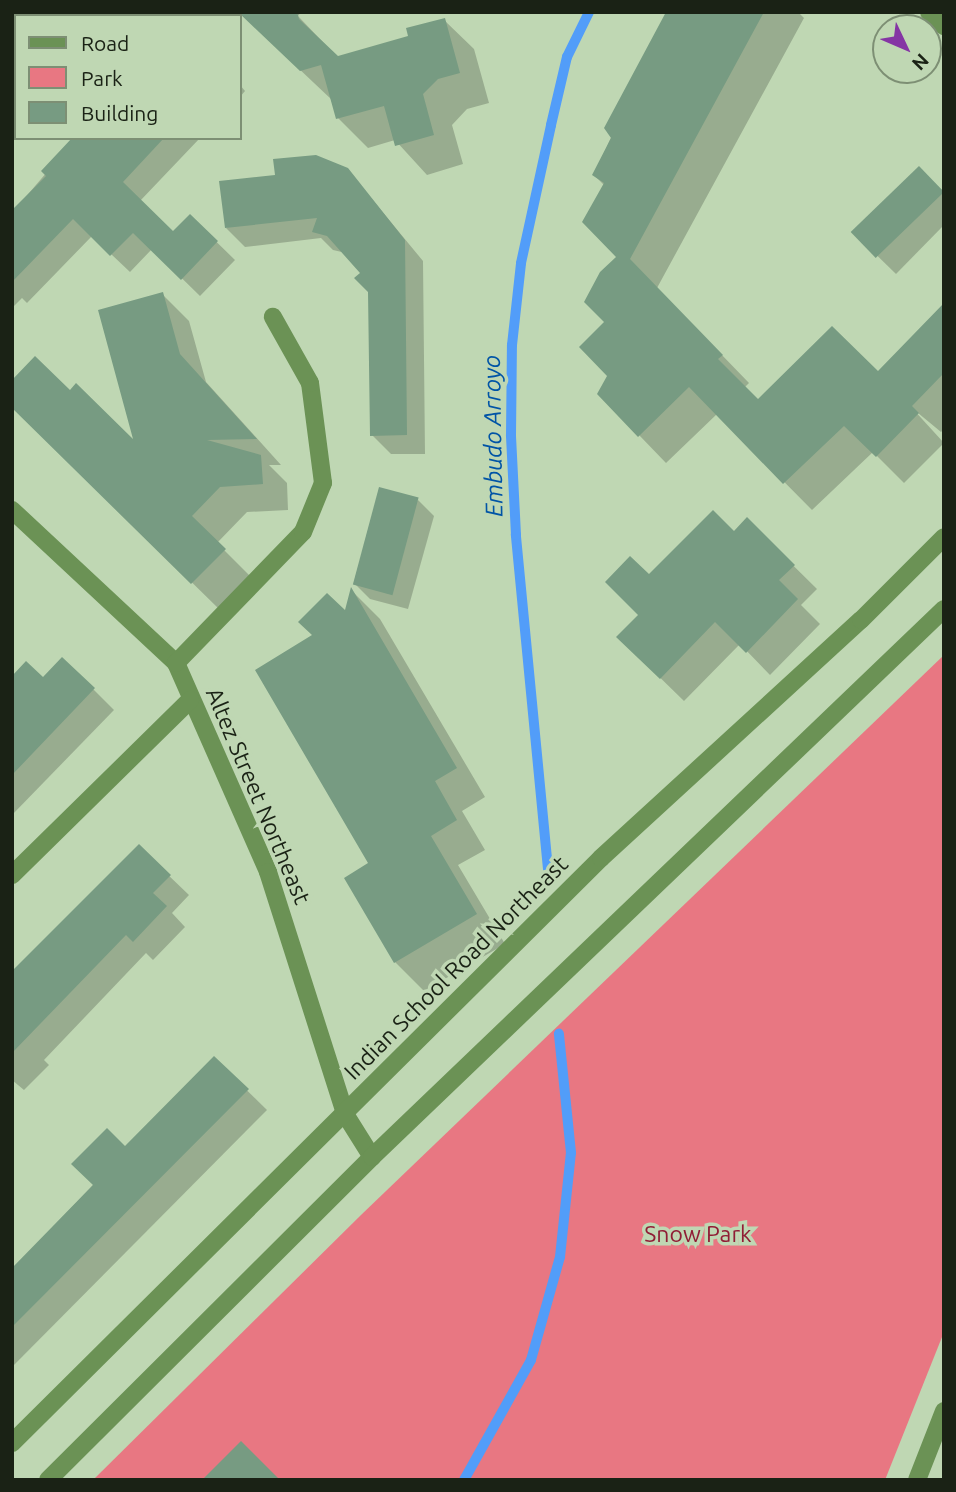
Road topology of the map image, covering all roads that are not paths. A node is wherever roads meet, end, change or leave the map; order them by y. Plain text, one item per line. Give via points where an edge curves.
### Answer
1 (929, 12) edge
2 (944, 26) edge
3 (273, 317) dead end
4 (12, 510) edge
5 (944, 537) edge
6 (944, 609) edge
7 (176, 663) junction
8 (190, 700) junction
9 (12, 875) edge
10 (345, 1114) junction
11 (372, 1157) junction
12 (944, 1411) edge
13 (12, 1443) edge
14 (48, 1480) edge
15 (917, 1480) edge

1 - 2 street
3 - 7 street via 310,383 323,483 303,532
4 - 7 street, Altez Street Northeast
5 - 10 street, Indian School Road Northeast via 861,620 601,858
6 - 11 street
7 - 8 street, Altez Street Northeast
8 - 9 street
8 - 10 street, Altez Street Northeast via 268,872
10 - 11 street, Altez Street Northeast
10 - 13 street, Indian School Road Northeast
11 - 14 street
12 - 15 street

